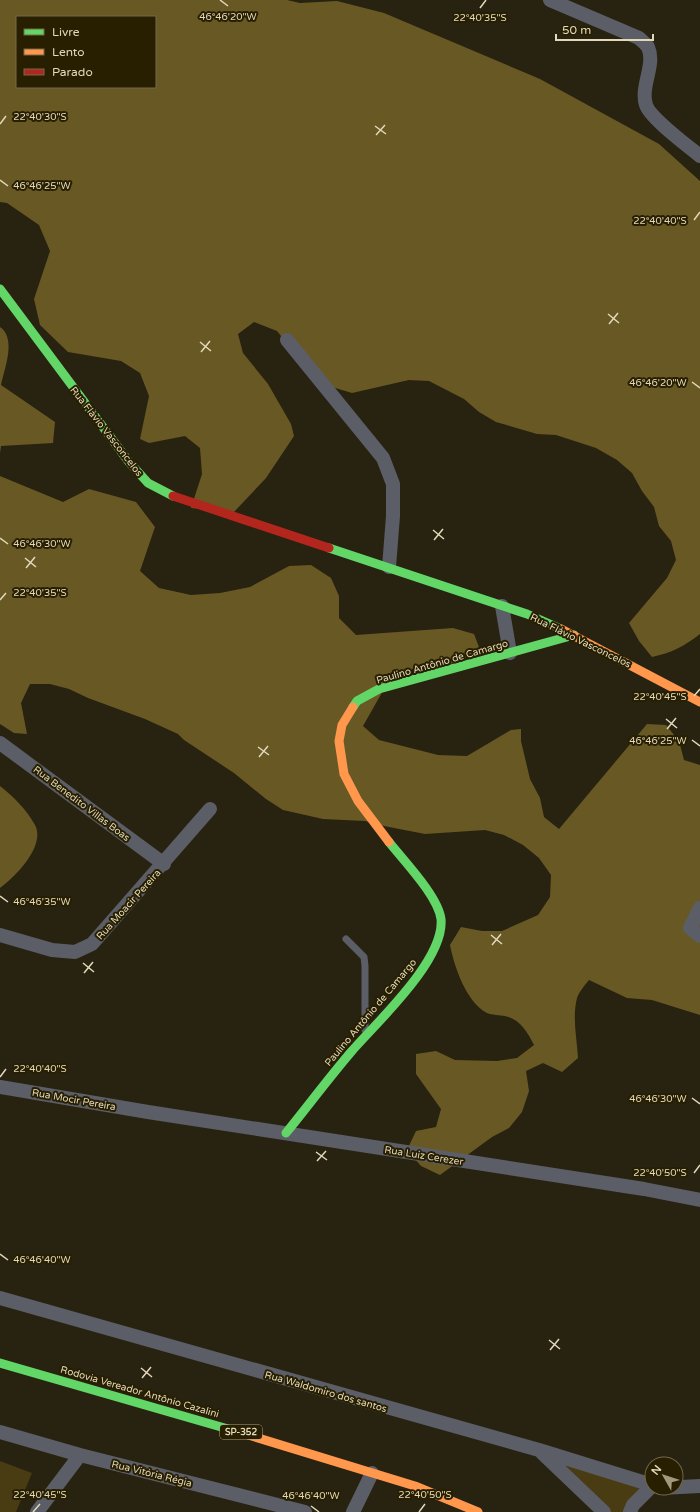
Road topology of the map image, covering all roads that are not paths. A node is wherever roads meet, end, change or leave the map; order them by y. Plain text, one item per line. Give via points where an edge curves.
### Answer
1 (550, 0) edge
2 (700, 156) edge
3 (0, 289) edge
4 (286, 340) dead end
5 (389, 566) junction
6 (502, 606) junction
7 (574, 635) junction
8 (510, 653) junction
9 (700, 702) edge
10 (0, 742) edge
11 (210, 809) dead end
12 (164, 864) junction
13 (700, 908) edge
14 (0, 935) edge
15 (700, 936) edge
16 (346, 938) dead end
17 (365, 1037) junction
18 (0, 1087) edge
19 (148, 1112) joint
20 (286, 1133) junction
21 (700, 1200) edge
22 (0, 1298) edge
23 (0, 1363) edge
24 (0, 1432) edge
25 (539, 1450) junction
26 (80, 1455) junction
27 (372, 1473) junction
28 (644, 1483) edge
29 (700, 1486) edge
30 (684, 1487) edge
31 (644, 1493) edge
32 (37, 1512) edge
33 (305, 1512) edge
34 (353, 1512) edge
35 (478, 1512) edge
36 (604, 1512) edge
37 (630, 1512) edge

1 - 2 street via 640,38 648,47 650,58 644,93 646,106
3 - 5 street, Rua Flávio Vasconcelos via 129,462 148,483 173,496
4 - 5 street via 383,458 393,484
5 - 6 street, Rua Flávio Vasconcelos
6 - 7 street, Rua Flávio Vasconcelos
6 - 8 street
7 - 8 street, Paulino Antônio de Camargo
7 - 9 street, Rua Flávio Vasconcelos
8 - 17 street, Paulino Antônio de Camargo via 379,689 357,701 342,725 339,741 344,774 358,800 434,899 441,914 440,934 431,955 410,985
10 - 12 street, Rua Benedito Villas Boas
11 - 12 street, Rua Moacir Pereira
12 - 14 street, Rua Moacir Pereira via 92,944 75,952 52,950
13 - 15 street via 690,928
16 - 17 lane via 364,958
17 - 20 street, Paulino Antônio de Camargo
18 - 19 street, Rua Mocir Pereira
19 - 20 street, Rua Luiz Cerezer
20 - 21 street, Rua Luiz Cerezer
22 - 25 street, Rua Waldomiro dos santos
23 - 27 street, Rodovia Vereador Antônio Cazalini / SP-352 via 159,1407
24 - 26 street, Rua Vitória Régia
25 - 28 street, Rua Waldomiro dos santos
25 - 36 street
26 - 32 street
26 - 33 street, Rua Vitória Régia
27 - 34 street
27 - 35 street, Rodovia Vereador Antônio Cazalini / SP-352 via 426,1490
29 - 30 street
31 - 37 street

